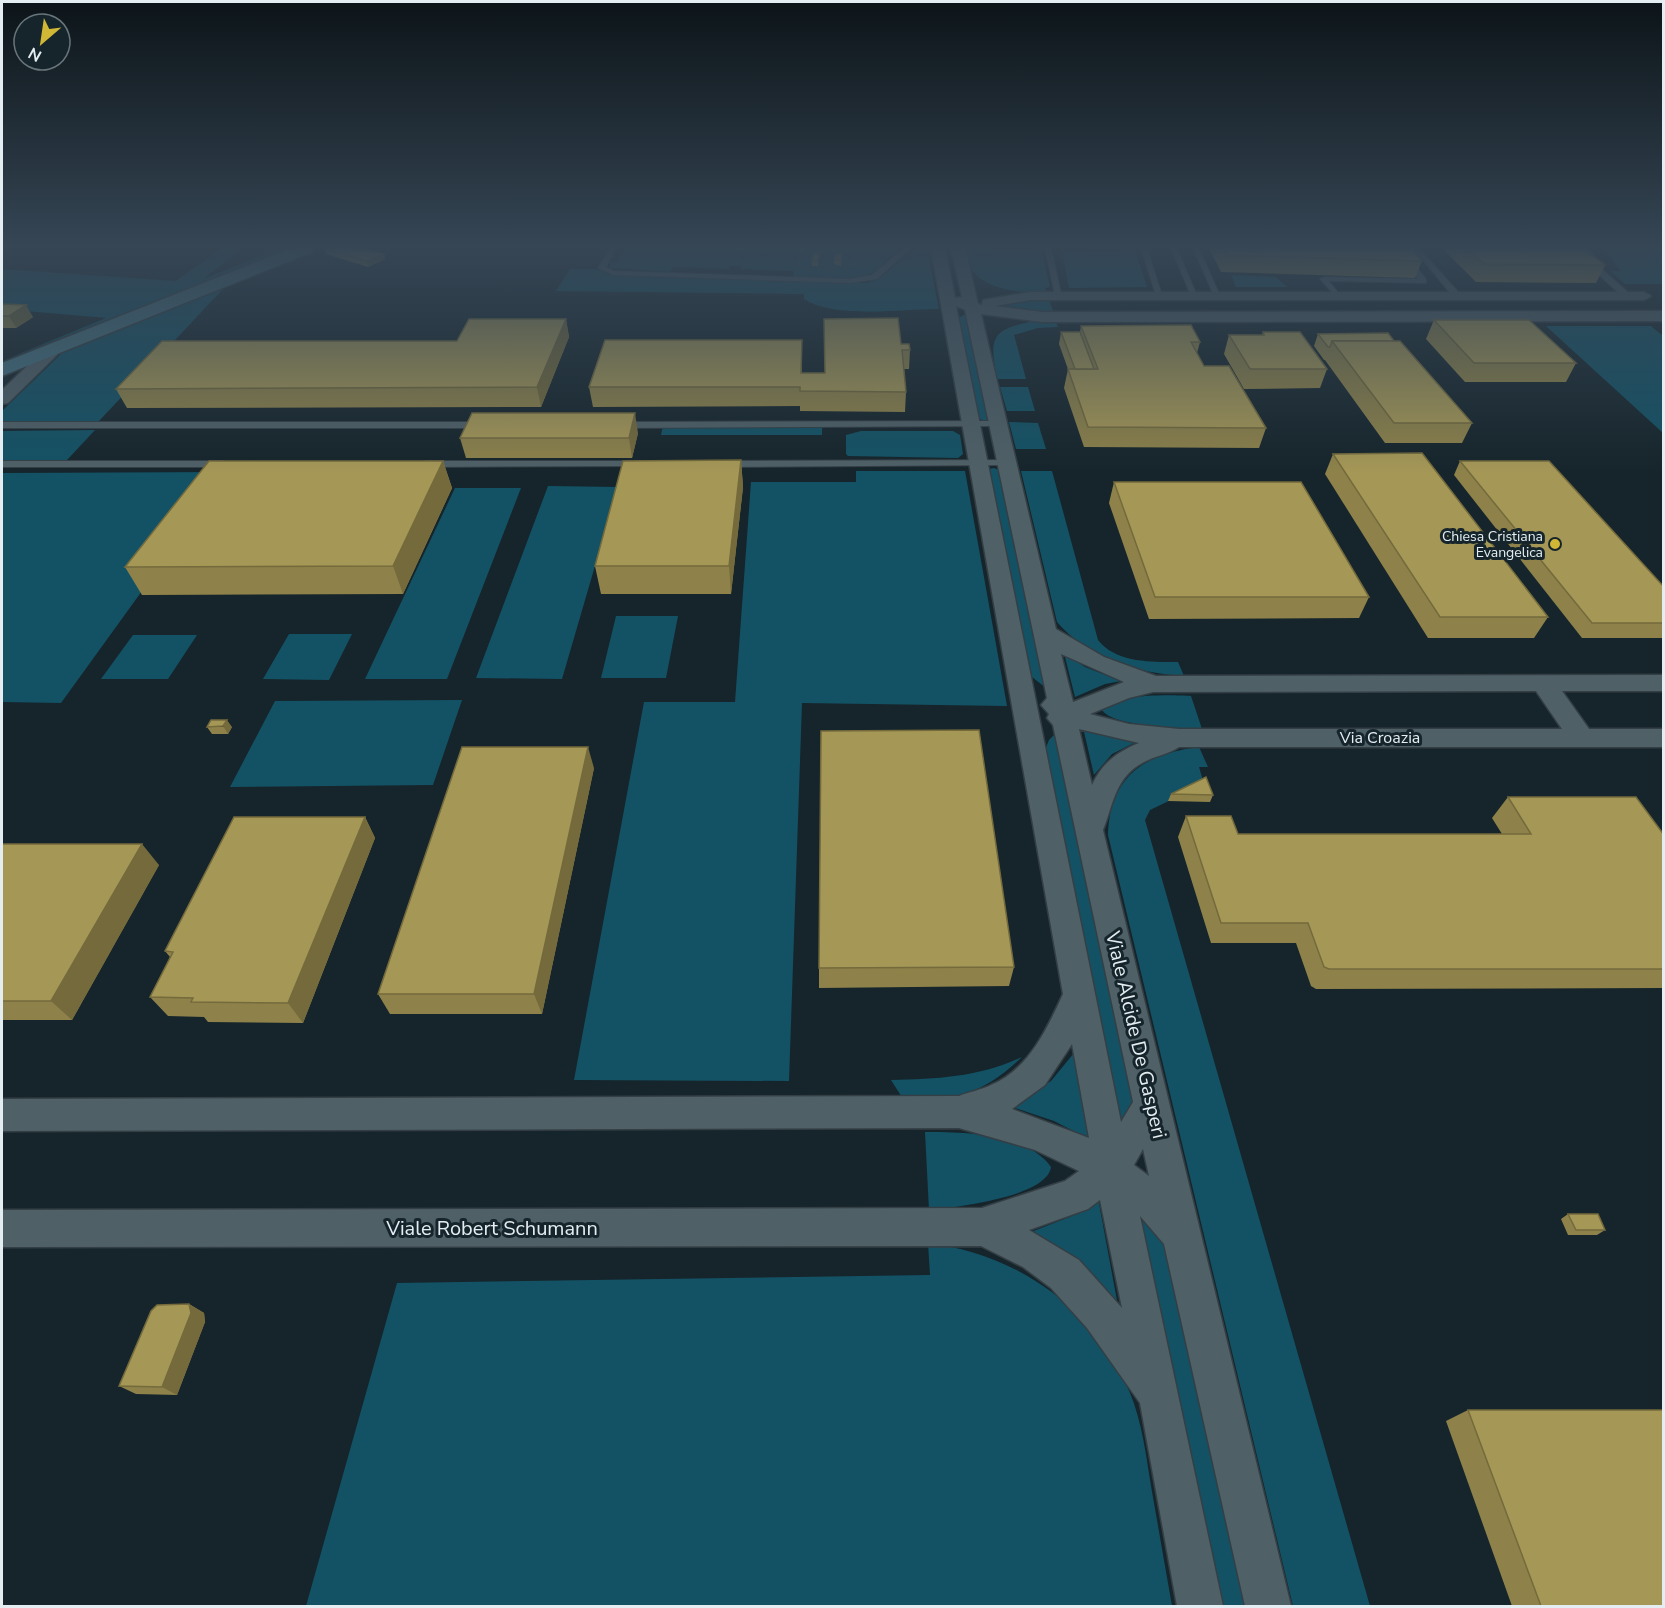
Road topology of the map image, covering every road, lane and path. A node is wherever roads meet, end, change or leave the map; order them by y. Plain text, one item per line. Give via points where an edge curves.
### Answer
1 (118, 323) edge
2 (952, 323) edge
3 (983, 323) edge
4 (1025, 323) edge
5 (991, 335) junction
6 (55, 348) junction
7 (4, 368) edge
8 (2, 399) edge
9 (998, 424) junction
10 (2, 425) edge
11 (490, 425) edge
12 (610, 425) edge
13 (972, 425) junction
14 (1005, 463) junction
15 (2, 464) edge
16 (229, 464) edge
17 (420, 464) edge
18 (648, 464) edge
19 (708, 464) edge
20 (979, 464) junction
21 (1045, 632) junction
22 (1019, 679) junction
23 (1664, 682) edge
24 (1543, 683) junction
25 (1153, 684) junction
26 (1065, 713) junction
27 (1179, 738) junction
28 (1582, 738) junction
29 (1664, 738) edge
30 (1032, 740) junction
31 (1090, 829) junction
32 (1080, 992) junction
33 (1151, 1104) junction
34 (959, 1112) junction
35 (2, 1115) edge
36 (1112, 1169) junction
37 (982, 1227) junction
38 (2, 1229) edge
39 (1184, 1238) junction
40 (1161, 1402) junction
41 (1200, 1606) edge
42 (1268, 1606) edge

1 - 6 main road
2 - 13 street
3 - 5 street, Viale Alcide De Gasperi
4 - 5 street
5 - 9 street, Viale Alcide De Gasperi
6 - 7 main road
6 - 8 street
9 - 13 lane
9 - 14 street, Viale Alcide De Gasperi
10 - 11 lane
12 - 13 lane
13 - 20 street
14 - 20 lane
14 - 21 street, Viale Alcide De Gasperi
15 - 16 lane
17 - 18 lane
19 - 20 lane
20 - 22 street
21 - 25 street via 1107,670
21 - 26 street, Viale Alcide De Gasperi
22 - 26 street, Via Croazia
22 - 30 street
23 - 24 street
24 - 25 street
24 - 28 street
25 - 26 street via 1122,691
26 - 27 street, Via Croazia via 1139,736
26 - 30 street
26 - 31 street, Viale Alcide De Gasperi
27 - 28 street, Via Croazia
27 - 31 street, Via Croazia via 1131,755 1116,767 1105,782
28 - 29 street, Via Croazia
30 - 32 street
31 - 33 street, Viale Alcide De Gasperi
32 - 34 street via 1053,1052 1034,1075 1008,1094
32 - 36 street
33 - 36 street, Viale Robert Schumann
33 - 39 street, Viale Alcide De Gasperi
34 - 35 street
34 - 36 street via 1012,1124 1059,1141
36 - 37 street, Viale Robert Schumann via 1075,1196
36 - 39 street via 1148,1198
36 - 40 street
37 - 38 street, Viale Robert Schumann
37 - 40 street, Viale Robert Schumann via 1023,1246 1065,1274 1119,1336
39 - 42 street, Viale Alcide De Gasperi
40 - 41 street

